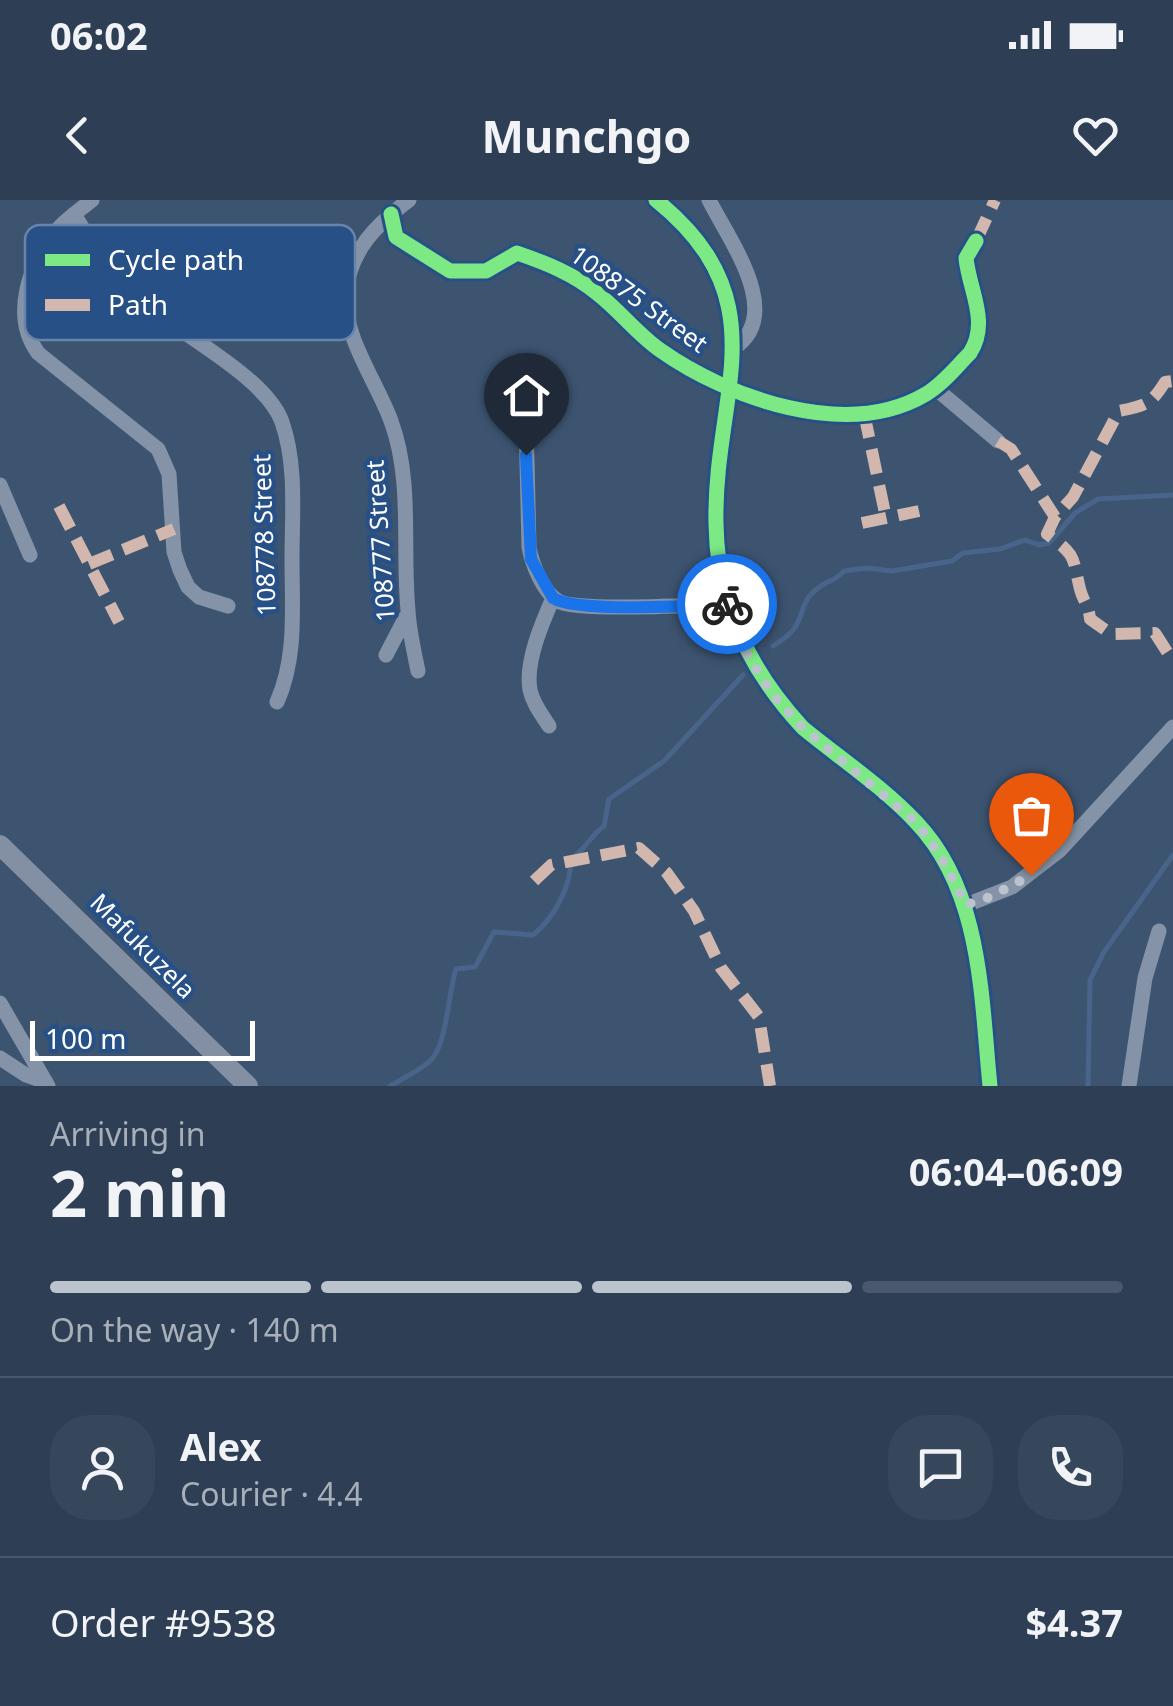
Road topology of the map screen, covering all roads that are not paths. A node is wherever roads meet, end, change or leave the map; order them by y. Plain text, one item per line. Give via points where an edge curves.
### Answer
1 (92, 200) edge
2 (409, 200) edge
3 (656, 200) edge
4 (709, 200) edge
5 (74, 214) junction
6 (390, 214) junction
7 (60, 225) edge
8 (82, 225) edge
9 (976, 241) dead end
10 (355, 263) edge
11 (25, 305) edge
12 (25, 332) edge
13 (355, 339) edge
14 (30, 340) edge
15 (193, 340) edge
16 (734, 348) junction
17 (730, 388) junction
18 (935, 388) junction
19 (526, 418) dead end
20 (998, 441) dead end
21 (0, 485) edge
22 (30, 555) dead end
23 (553, 598) junction
24 (729, 604) junction
25 (228, 606) dead end
26 (408, 613) junction
27 (386, 655) dead end
28 (418, 671) dead end
29 (277, 702) dead end
30 (549, 726) dead end
31 (1173, 727) edge
32 (0, 844) edge
33 (966, 905) junction
34 (1159, 931) dead end
35 (0, 1002) edge
36 (0, 1058) edge
37 (47, 1084) edge
38 (248, 1086) edge
39 (990, 1086) edge
40 (1129, 1086) edge

1 - 5 street
2 - 6 street, 108777 Street
3 - 16 street via 690,231 718,274
4 - 16 street via 750,281 756,309 746,340
5 - 7 street
5 - 8 street, 108778 Street
6 - 10 street, 108777 Street
6 - 17 street, 108875 Street via 396,236 450,271 486,271 517,253 558,268 656,347
9 - 18 street via 966,262 978,335 970,353
11 - 12 street
13 - 26 street, 108777 Street via 399,448
14 - 25 street via 158,449 169,474 180,570 199,597
15 - 29 street, 108778 Street via 252,383 280,417 292,479 292,628 289,672
16 - 17 street
17 - 18 street, 108875 Street via 798,410 831,413 889,409
17 - 24 street via 716,503
18 - 20 street
19 - 23 street via 529,547
21 - 22 street
23 - 24 street via 574,605
23 - 30 street via 530,686
24 - 33 street via 746,652 772,694 918,824
26 - 27 street
26 - 28 street, 108777 Street
31 - 33 street via 1060,850 1012,887
32 - 38 main road, Mafukuzela
33 - 39 street
34 - 40 street
35 - 37 street
36 - 37 street

